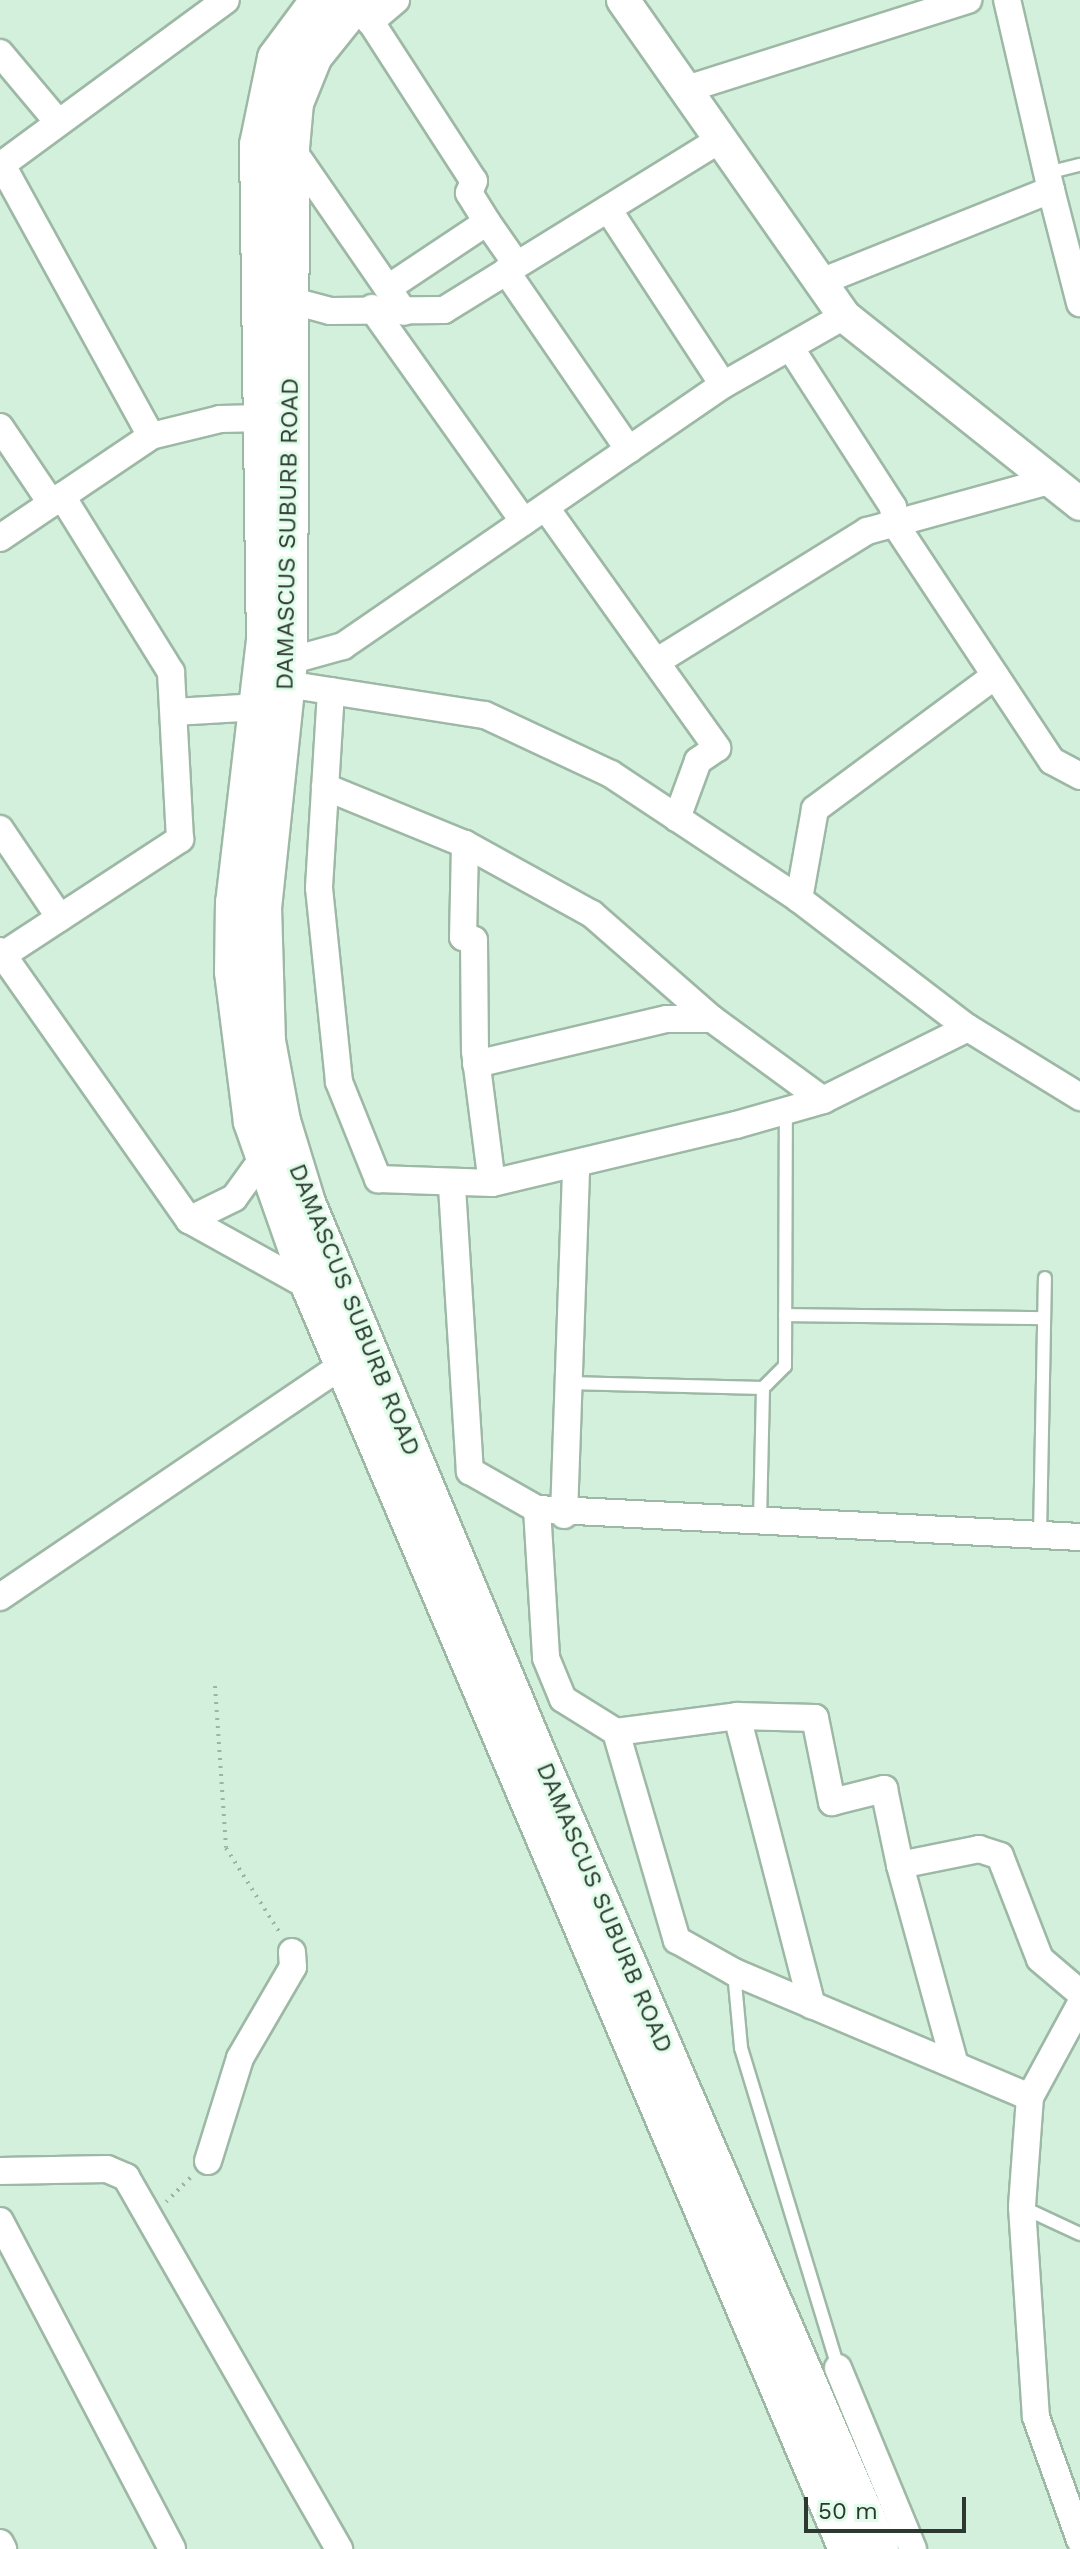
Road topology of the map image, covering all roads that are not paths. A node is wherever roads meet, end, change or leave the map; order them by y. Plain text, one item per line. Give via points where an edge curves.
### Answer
1 (226, 0) edge
2 (319, 0) edge
3 (396, 0) edge
4 (968, 0) edge
5 (1007, 0) edge
6 (630, 6) edge
7 (362, 8) edge
8 (0, 53) edge
9 (690, 88) junction
10 (58, 122) junction
11 (722, 138) junction
12 (291, 148) junction
13 (1, 165) edge
14 (1080, 165) edge
15 (1049, 182) junction
16 (9, 200) edge
17 (608, 209) junction
18 (487, 222) junction
19 (512, 268) junction
20 (818, 283) junction
21 (391, 286) junction
22 (293, 301) junction
23 (1080, 303) edge
24 (372, 308) junction
25 (404, 312) junction
26 (844, 316) junction
27 (790, 347) junction
28 (723, 385) junction
29 (264, 418) junction
30 (0, 427) edge
31 (151, 436) junction
32 (629, 450) junction
33 (1049, 481) junction
34 (57, 500) junction
35 (1080, 504) edge
36 (535, 515) junction
37 (895, 524) junction
38 (0, 538) edge
39 (659, 660) junction
40 (288, 673) junction
41 (995, 676) junction
42 (331, 691) junction
43 (259, 707) junction
44 (174, 712) junction
45 (1080, 776) edge
46 (325, 787) junction
47 (677, 818) junction
48 (0, 829) edge
49 (465, 844) junction
50 (799, 899) junction
51 (60, 918) junction
52 (2, 953) edge
53 (712, 1019) junction
54 (968, 1028) junction
55 (476, 1064) junction
56 (1080, 1097) edge
57 (823, 1100) junction
58 (786, 1111) junction
59 (263, 1158) junction
60 (576, 1166) junction
61 (492, 1183) junction
62 (452, 1187) junction
63 (189, 1220) junction
64 (1045, 1278) dead end
65 (310, 1287) junction
66 (785, 1315) junction
67 (1044, 1318) junction
68 (344, 1364) junction
69 (568, 1383) junction
70 (763, 1388) junction
71 (537, 1509) junction
72 (564, 1515) junction
73 (760, 1523) junction
74 (1040, 1535) junction
75 (1080, 1537) edge
76 (0, 1597) edge
77 (737, 1716) junction
78 (616, 1732) junction
79 (900, 1865) junction
80 (292, 1952) road end
81 (734, 1972) junction
82 (1080, 1993) edge
83 (812, 2005) junction
84 (1080, 2005) edge
85 (1070, 2047) edge
86 (955, 2065) junction
87 (1030, 2097) junction
88 (208, 2161) dead end
89 (0, 2171) edge
90 (1022, 2207) junction
91 (0, 2221) edge
92 (1080, 2234) edge
93 (838, 2368) joint
94 (1080, 2540) edge
95 (0, 2543) edge
96 (3, 2549) edge
97 (172, 2549) edge
98 (339, 2549) edge
99 (847, 2549) edge
100 (880, 2549) edge
101 (913, 2549) edge

1 - 10 street
2 - 29 main road, DAMASCUS SUBURB ROAD via 276,58 261,102
3 - 7 street
4 - 9 street
5 - 15 street
6 - 9 street
7 - 12 main road, DAMASCUS SUBURB ROAD via 314,56 295,103
7 - 18 street via 474,181 469,193
8 - 10 street
9 - 11 street
10 - 13 street
11 - 17 street
11 - 20 street
12 - 21 street
12 - 22 main road, DAMASCUS SUBURB ROAD
13 - 16 street
14 - 15 lane
15 - 20 street
15 - 23 street
16 - 31 street
17 - 19 street
17 - 28 street
18 - 19 street
18 - 21 street
19 - 25 street via 444,310
19 - 32 street
20 - 26 street
21 - 25 street
22 - 24 street via 330,311
22 - 40 main road, DAMASCUS SUBURB ROAD
24 - 25 street
24 - 36 street
26 - 27 street
26 - 33 street
27 - 28 street
27 - 37 street via 893,507
28 - 32 street
29 - 31 street via 220,419
29 - 43 main road, DAMASCUS SUBURB ROAD
30 - 34 street
31 - 34 street
32 - 36 street
33 - 35 street
33 - 37 street
34 - 38 street
34 - 44 street via 171,672
36 - 39 street
36 - 40 street via 343,646
37 - 39 street via 867,531
37 - 41 street
39 - 47 street via 717,748 698,761
40 - 42 street
40 - 100 main road, DAMASCUS SUBURB ROAD via 263,968 282,1121 307,1203
41 - 45 street via 1052,761
41 - 50 street via 815,809
42 - 46 street
42 - 47 street via 485,715 611,774
43 - 44 street
43 - 59 main road, DAMASCUS SUBURB ROAD via 234,902 233,972 239,1051
44 - 51 street via 180,839
46 - 49 street
46 - 62 street via 319,888 339,1082 354,1131 378,1179
47 - 50 street
48 - 51 street
49 - 53 street via 592,914
49 - 55 street via 463,937 474,940
50 - 54 street
51 - 52 street
52 - 63 street
53 - 55 street via 667,1019
53 - 57 street
54 - 56 street
54 - 57 street
55 - 61 street
57 - 58 street
58 - 60 street
58 - 66 lane
59 - 63 street via 234,1198
59 - 65 main road, DAMASCUS SUBURB ROAD
60 - 61 street
60 - 69 street
61 - 62 street
62 - 71 street via 470,1471
63 - 65 street
64 - 67 lane
65 - 68 main road, DAMASCUS SUBURB ROAD
66 - 67 lane
66 - 70 lane via 785,1366
67 - 74 lane
68 - 76 street
68 - 99 main road, DAMASCUS SUBURB ROAD
69 - 70 lane
69 - 72 street
70 - 73 lane
71 - 72 street
71 - 78 street via 546,1658 563,1699
72 - 73 street
73 - 74 street
74 - 75 street
77 - 78 street
77 - 79 street via 815,1718 832,1802 884,1789
77 - 83 street
78 - 81 street via 677,1940
79 - 82 street via 979,1849 1000,1856 1040,1959
79 - 86 street
80 - 88 street via 293,1967 240,2058
81 - 83 street
81 - 93 lane via 741,2048
83 - 86 street
84 - 85 street
85 - 87 street
86 - 87 street
87 - 90 street
89 - 98 street via 107,2169 143,2196
90 - 92 lane
90 - 94 street via 1036,2417
91 - 97 street
93 - 101 street
95 - 96 street

